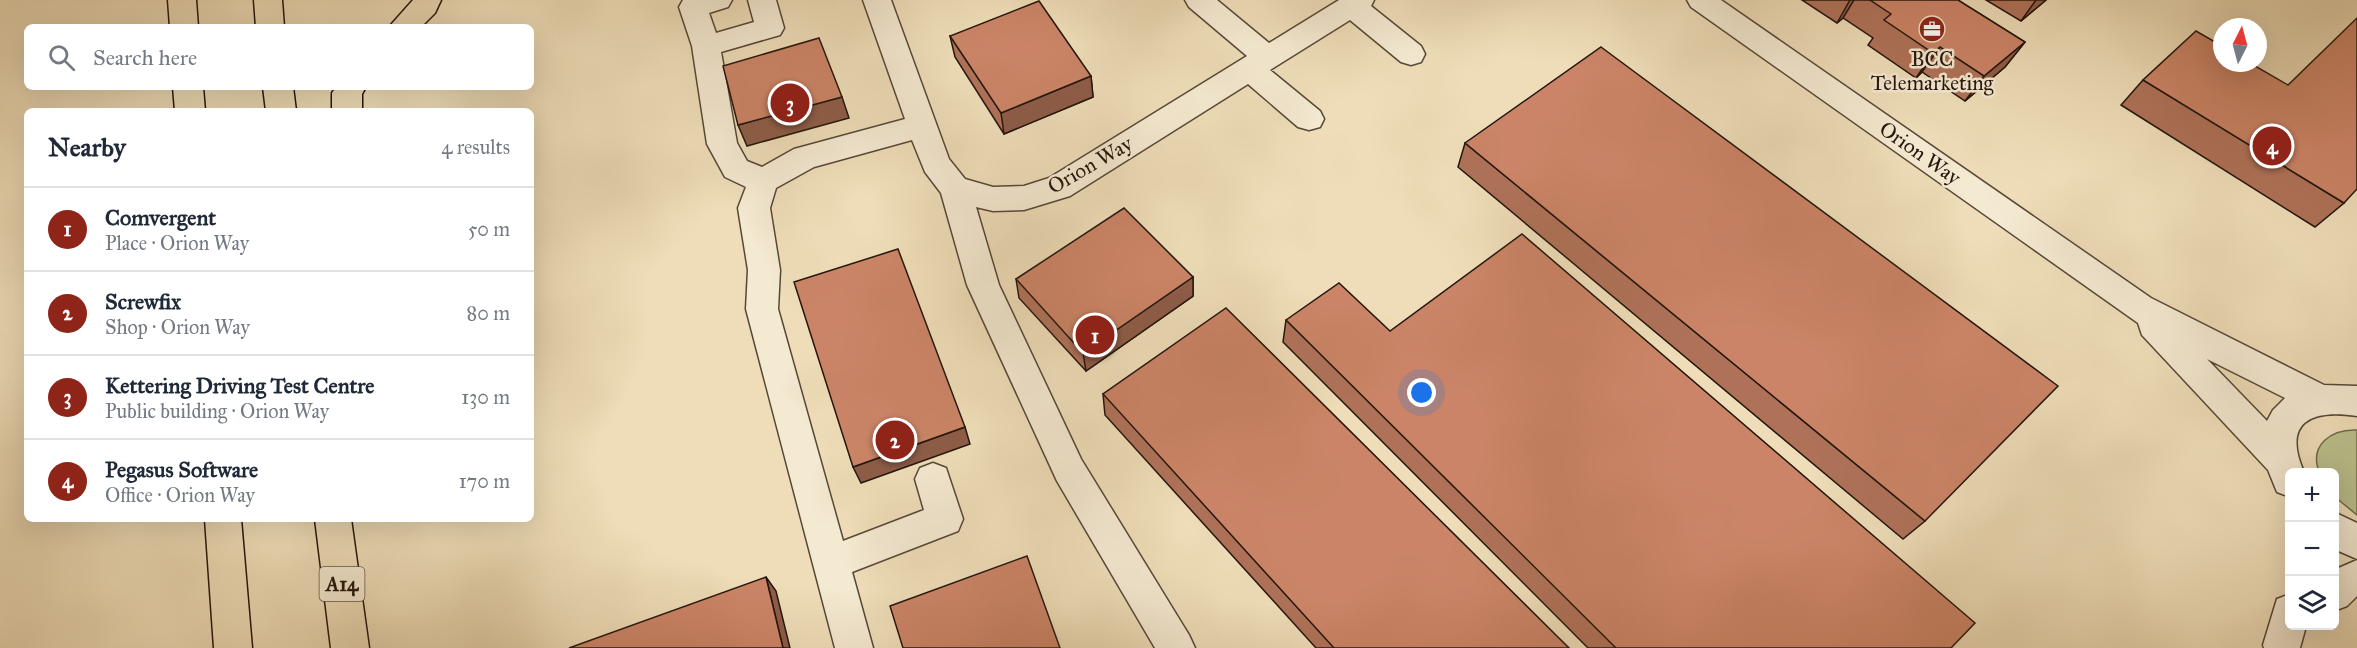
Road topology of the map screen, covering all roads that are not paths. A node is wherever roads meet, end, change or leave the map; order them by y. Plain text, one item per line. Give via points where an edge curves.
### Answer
1 (182, 0) edge
2 (267, 0) edge
3 (427, 0) edge
4 (718, 0) edge
5 (762, 0) edge
6 (877, 0) edge
7 (1199, 0) edge
8 (1701, 0) edge
9 (1356, 3) edge
10 (184, 24) edge
11 (270, 24) edge
12 (406, 24) edge
13 (706, 46) junction
14 (1411, 54) dead end
15 (1258, 63) junction
16 (189, 90) edge
17 (278, 90) edge
18 (349, 90) edge
19 (190, 108) edge
20 (281, 108) edge
21 (347, 108) edge
22 (1309, 119) dead end
23 (923, 126) junction
24 (763, 181) junction
25 (955, 189) junction
26 (2139, 308) junction
27 (2319, 399) junction
28 (2356, 400) edge
29 (2285, 470) edge
30 (933, 479) dead end
31 (222, 522) edge
32 (333, 522) edge
33 (2339, 532) edge
34 (2357, 542) edge
35 (831, 563) junction
36 (2357, 578) edge
37 (2339, 588) edge
38 (233, 648) edge
39 (350, 648) edge
40 (854, 648) edge
41 (1176, 648) edge

1 - 10 highway
2 - 11 highway
3 - 12 highway
4 - 13 street via 693,7
5 - 13 street via 770,28
6 - 23 street
7 - 15 street
8 - 26 street, Orion Way
9 - 14 street
9 - 15 street, Orion Way
13 - 24 street via 722,144 736,169
15 - 22 street
15 - 25 street, Orion Way via 1059,187 1024,198 993,199
16 - 19 highway
17 - 20 highway
18 - 21 highway
23 - 24 street via 805,157
23 - 25 street via 936,164
24 - 35 street via 754,208 764,270 762,309
25 - 41 street via 983,285 1069,470
26 - 27 street, Orion Way
26 - 29 street, Orion Way
27 - 28 street
27 - 29 street via 2294,411 2280,431
30 - 35 street via 945,519
31 - 38 highway
32 - 39 highway, A14
33 - 34 street
35 - 40 street
36 - 37 street

